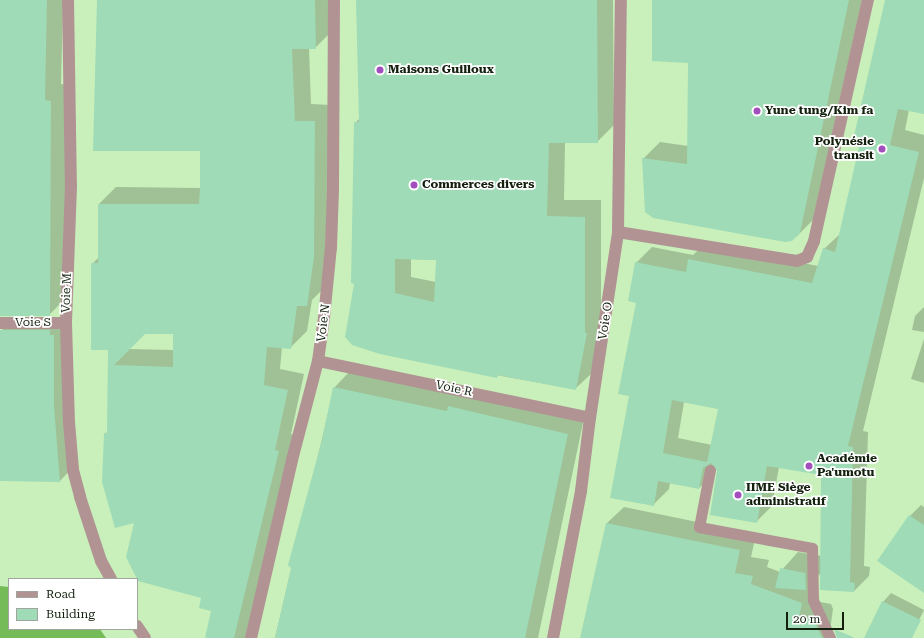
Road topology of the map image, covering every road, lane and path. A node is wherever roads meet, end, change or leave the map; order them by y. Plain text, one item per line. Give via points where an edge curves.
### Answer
1 (68, 0) edge
2 (334, 0) edge
3 (621, 0) edge
4 (868, 0) edge
5 (618, 232) junction
6 (0, 323) edge
7 (66, 323) junction
8 (318, 361) junction
9 (590, 418) junction
10 (710, 470) dead end
11 (111, 578) edge
12 (138, 628) edge
13 (145, 638) edge
14 (251, 638) edge
15 (553, 638) edge
16 (830, 638) edge

1 - 7 street, Voie M via 71,186
2 - 8 street, Voie N via 335,83 331,247
3 - 5 street, Voie O
4 - 5 street via 814,241 807,257 797,261
5 - 9 street, Voie O
6 - 7 street, Voie S
7 - 11 street, Voie M via 74,470 86,519
8 - 9 street, Voie R
8 - 14 street, Voie N
9 - 15 street, Voie O via 581,491
10 - 16 lane via 699,527 812,548 813,600
12 - 13 street

